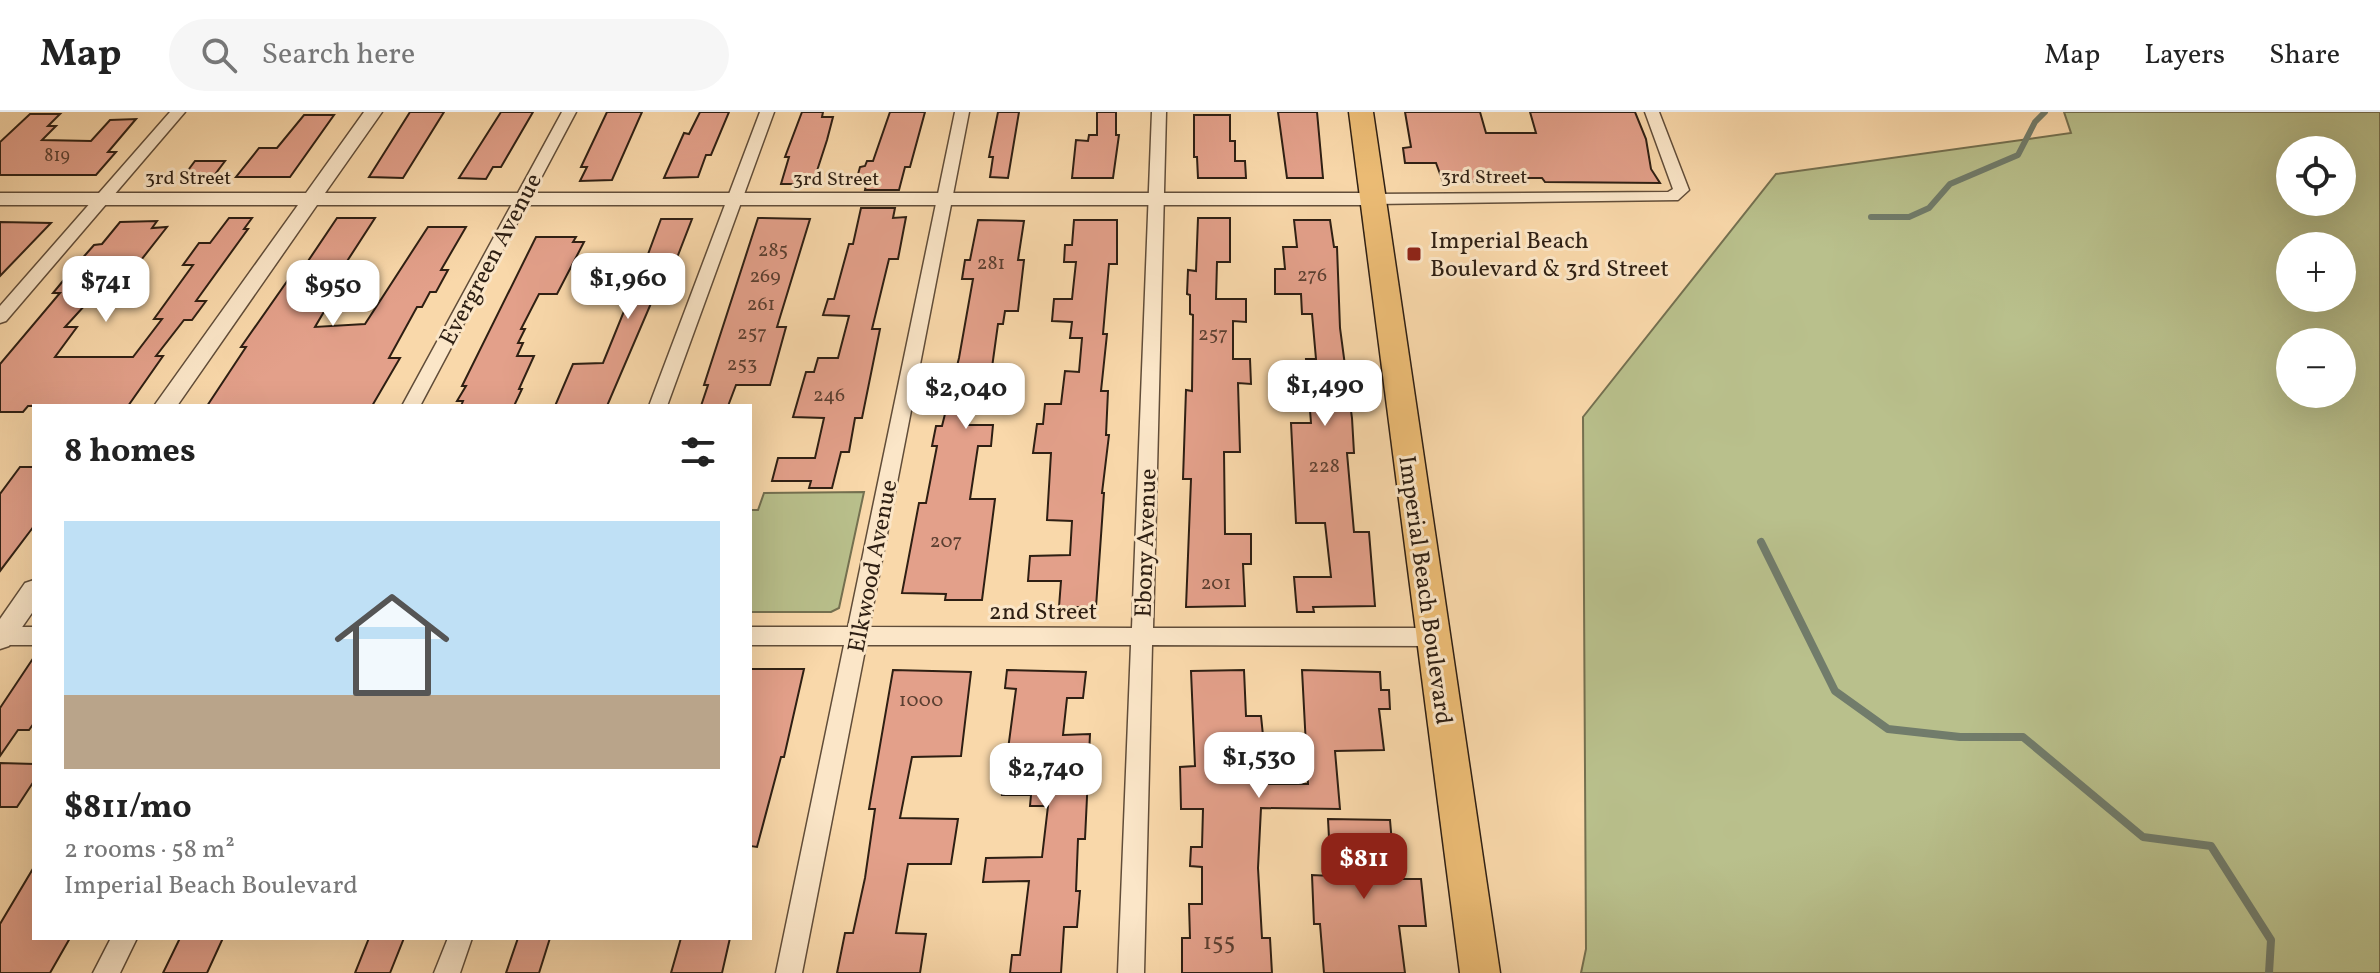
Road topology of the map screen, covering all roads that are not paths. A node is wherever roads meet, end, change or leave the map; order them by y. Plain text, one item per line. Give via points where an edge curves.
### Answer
1 (178, 112) edge
2 (373, 112) edge
3 (569, 112) edge
4 (767, 112) edge
5 (962, 112) edge
6 (1159, 112) edge
7 (1361, 112) edge
8 (1652, 112) edge
9 (0, 199) edge
10 (102, 199) junction
11 (945, 199) junction
12 (1156, 199) junction
13 (1373, 199) junction
14 (311, 200) junction
15 (522, 200) junction
16 (735, 200) junction
17 (0, 317) edge
18 (166, 404) edge
19 (412, 404) edge
20 (659, 404) edge
21 (32, 593) edge
22 (32, 636) edge
23 (752, 636) edge
24 (858, 636) junction
25 (1, 637) edge
26 (1142, 637) junction
27 (1431, 637) junction
28 (124, 940) edge
29 (459, 940) edge
30 (106, 973) edge
31 (447, 973) edge
32 (789, 973) edge
33 (1131, 973) edge
34 (1480, 973) edge

1 - 10 street
2 - 14 street
3 - 15 street, Evergreen Avenue
4 - 16 street
5 - 11 street, Elkwood Avenue
6 - 12 street, Ebony Avenue
7 - 13 main road, Imperial Beach Boulevard
8 - 13 street, 3rd Street via 1681,190 1672,197
9 - 10 street, 3rd Street
10 - 14 street, 3rd Street
10 - 17 street
11 - 12 street, 3rd Street
11 - 16 street, 3rd Street
11 - 24 street, Elkwood Avenue
12 - 13 street, 3rd Street
12 - 26 street, Ebony Avenue
13 - 27 main road, Imperial Beach Boulevard
14 - 15 street, 3rd Street
14 - 18 street
15 - 16 street, 3rd Street
15 - 19 street, Evergreen Avenue
16 - 20 street
21 - 25 street
22 - 25 street
23 - 24 street, 2nd Street
24 - 26 street, 2nd Street
24 - 32 street, Elkwood Avenue
26 - 27 street, 2nd Street
26 - 33 street, Ebony Avenue
27 - 34 main road, Imperial Beach Boulevard
28 - 30 street
29 - 31 street

